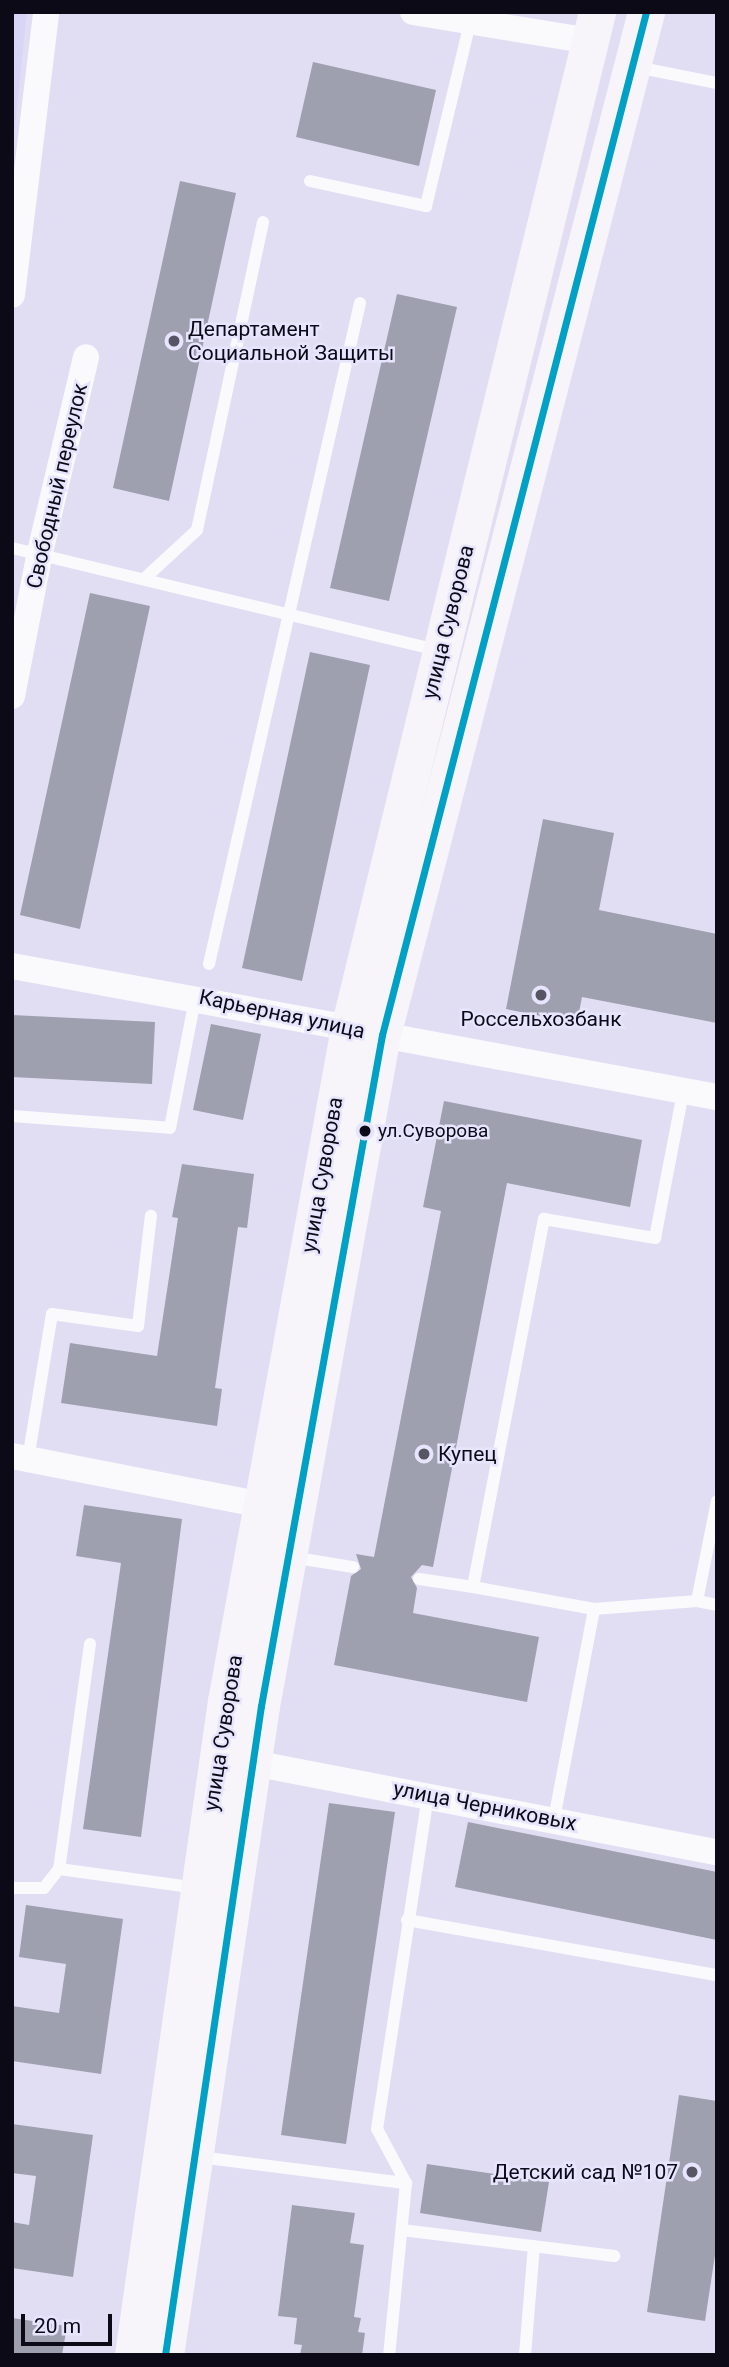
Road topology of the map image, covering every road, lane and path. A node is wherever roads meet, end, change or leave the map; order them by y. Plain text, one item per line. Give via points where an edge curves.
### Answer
1 (46, 12) edge
2 (413, 12) edge
3 (646, 12) edge
4 (471, 19) junction
5 (594, 27) edge
6 (634, 59) junction
7 (717, 83) edge
8 (310, 181) dead end
9 (263, 222) dead end
10 (12, 295) edge
11 (360, 303) dead end
12 (86, 357) dead end
13 (12, 548) edge
14 (40, 552) junction
15 (145, 578) junction
16 (289, 613) junction
17 (441, 651) junction
18 (12, 696) edge
19 (209, 964) dead end
20 (12, 966) edge
21 (196, 996) junction
22 (366, 1032) junction
23 (683, 1091) junction
24 (717, 1097) edge
25 (12, 1116) edge
26 (151, 1216) dead end
27 (20, 1458) edge
28 (717, 1501) edge
29 (261, 1505) junction
30 (286, 1556) junction
31 (353, 1567) dead end
32 (419, 1579) dead end
33 (474, 1587) junction
34 (697, 1601) junction
35 (717, 1605) edge
36 (594, 1609) junction
37 (90, 1644) dead end
38 (253, 1763) junction
39 (428, 1795) junction
40 (554, 1819) junction
41 (717, 1852) edge
42 (59, 1869) junction
43 (12, 1888) edge
44 (200, 1888) junction
45 (407, 1920) junction
46 (717, 1975) edge
47 (193, 2156) junction
48 (406, 2183) junction
49 (402, 2231) junction
50 (534, 2246) junction
51 (614, 2256) dead end
52 (133, 2355) edge
53 (165, 2355) edge
54 (389, 2355) edge
55 (525, 2355) edge

1 - 10 street
2 - 4 street
3 - 6 main road, улица Суворова
4 - 5 street
4 - 8 lane via 426,206
5 - 6 main road
5 - 17 main road, улица Суворова
6 - 7 lane
6 - 22 main road, улица Суворова
9 - 15 lane via 197,530
11 - 16 lane
12 - 14 street, Свободный переулок
13 - 14 lane
14 - 15 lane
14 - 18 street, Свободный переулок
15 - 16 lane
16 - 17 lane
16 - 19 lane
17 - 22 main road, улица Суворова
20 - 21 street, Карьерная улица
21 - 22 street, Карьерная улица
21 - 25 lane via 170,1128
22 - 23 street, Карьерная улица
22 - 29 main road, улица Суворова
22 - 30 main road, улица Суворова
23 - 24 street, Карьерная улица
23 - 33 lane via 655,1238 544,1219
26 - 27 lane via 138,1326 52,1314
27 - 29 street
28 - 34 lane
29 - 44 main road, улица Суворова
30 - 31 lane
30 - 38 main road, улица Суворова
32 - 33 lane
33 - 36 lane
34 - 35 lane
34 - 36 lane
36 - 40 lane
37 - 42 lane
38 - 39 street, улица Черниковых
38 - 47 main road, улица Суворова
39 - 40 street, улица Черниковых
39 - 45 lane
40 - 41 street, улица Черниковых
42 - 43 lane via 44,1888
42 - 44 lane
44 - 52 main road, улица Суворова
45 - 46 lane
45 - 48 lane via 377,2129
47 - 48 lane
47 - 53 main road, улица Суворова
48 - 49 lane
49 - 50 lane
49 - 54 lane
50 - 51 lane
50 - 55 lane

